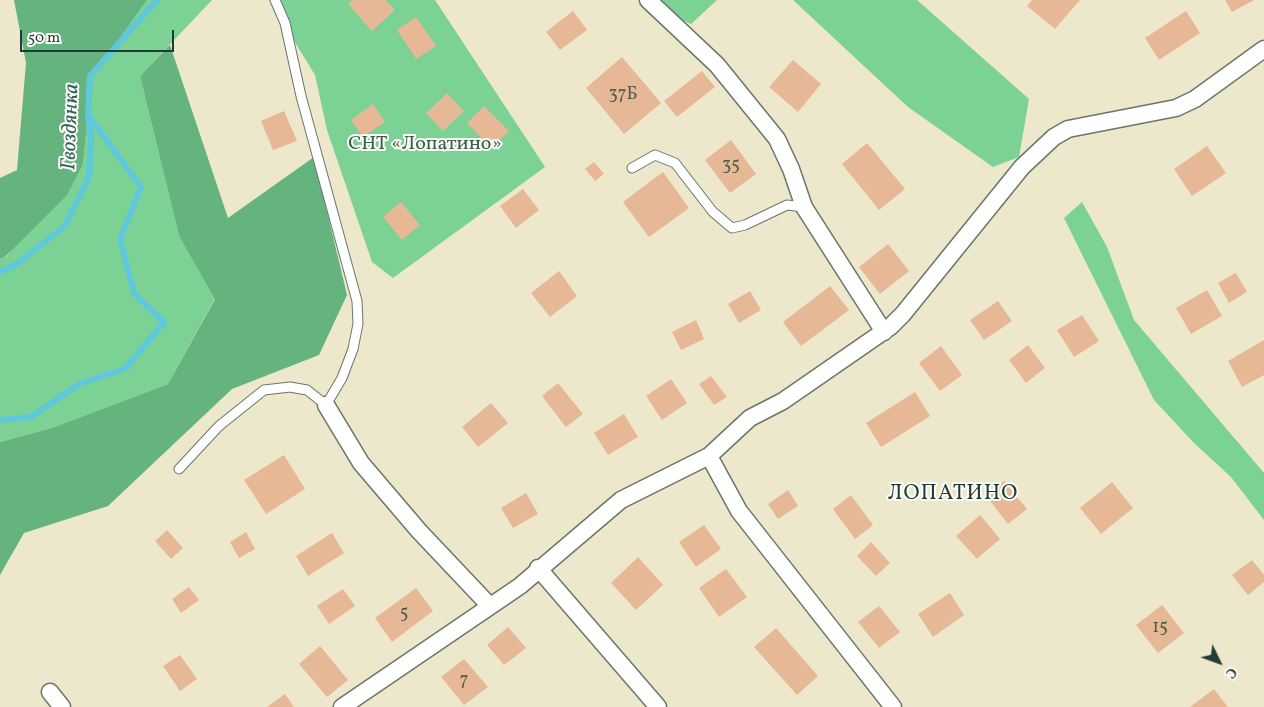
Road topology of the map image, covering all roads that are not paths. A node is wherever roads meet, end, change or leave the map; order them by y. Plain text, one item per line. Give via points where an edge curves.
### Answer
1 (275, 0) edge
2 (648, 0) edge
3 (1264, 49) edge
4 (632, 168) dead end
5 (804, 207) junction
6 (884, 332) junction
7 (326, 405) junction
8 (709, 456) junction
9 (179, 469) dead end
10 (538, 568) junction
11 (488, 605) junction
12 (50, 692) dead end
13 (62, 707) edge
14 (342, 707) edge
15 (658, 707) edge
16 (893, 707) edge

1 - 7 lane via 285,23 357,301 358,324 353,349 342,378
2 - 5 street via 717,65 777,139
3 - 6 street via 1195,99 1176,108 1068,129 1054,137 1022,166 904,314
4 - 5 lane via 655,156 675,163 713,212 732,228 746,225 787,205
5 - 6 street
6 - 8 street via 783,401 750,418
7 - 9 lane via 307,390 290,386 264,390 219,426
7 - 11 street via 361,463 419,532
8 - 10 street via 621,500
8 - 16 street via 739,511
10 - 11 street via 520,586
10 - 15 street
11 - 14 street
12 - 13 street

